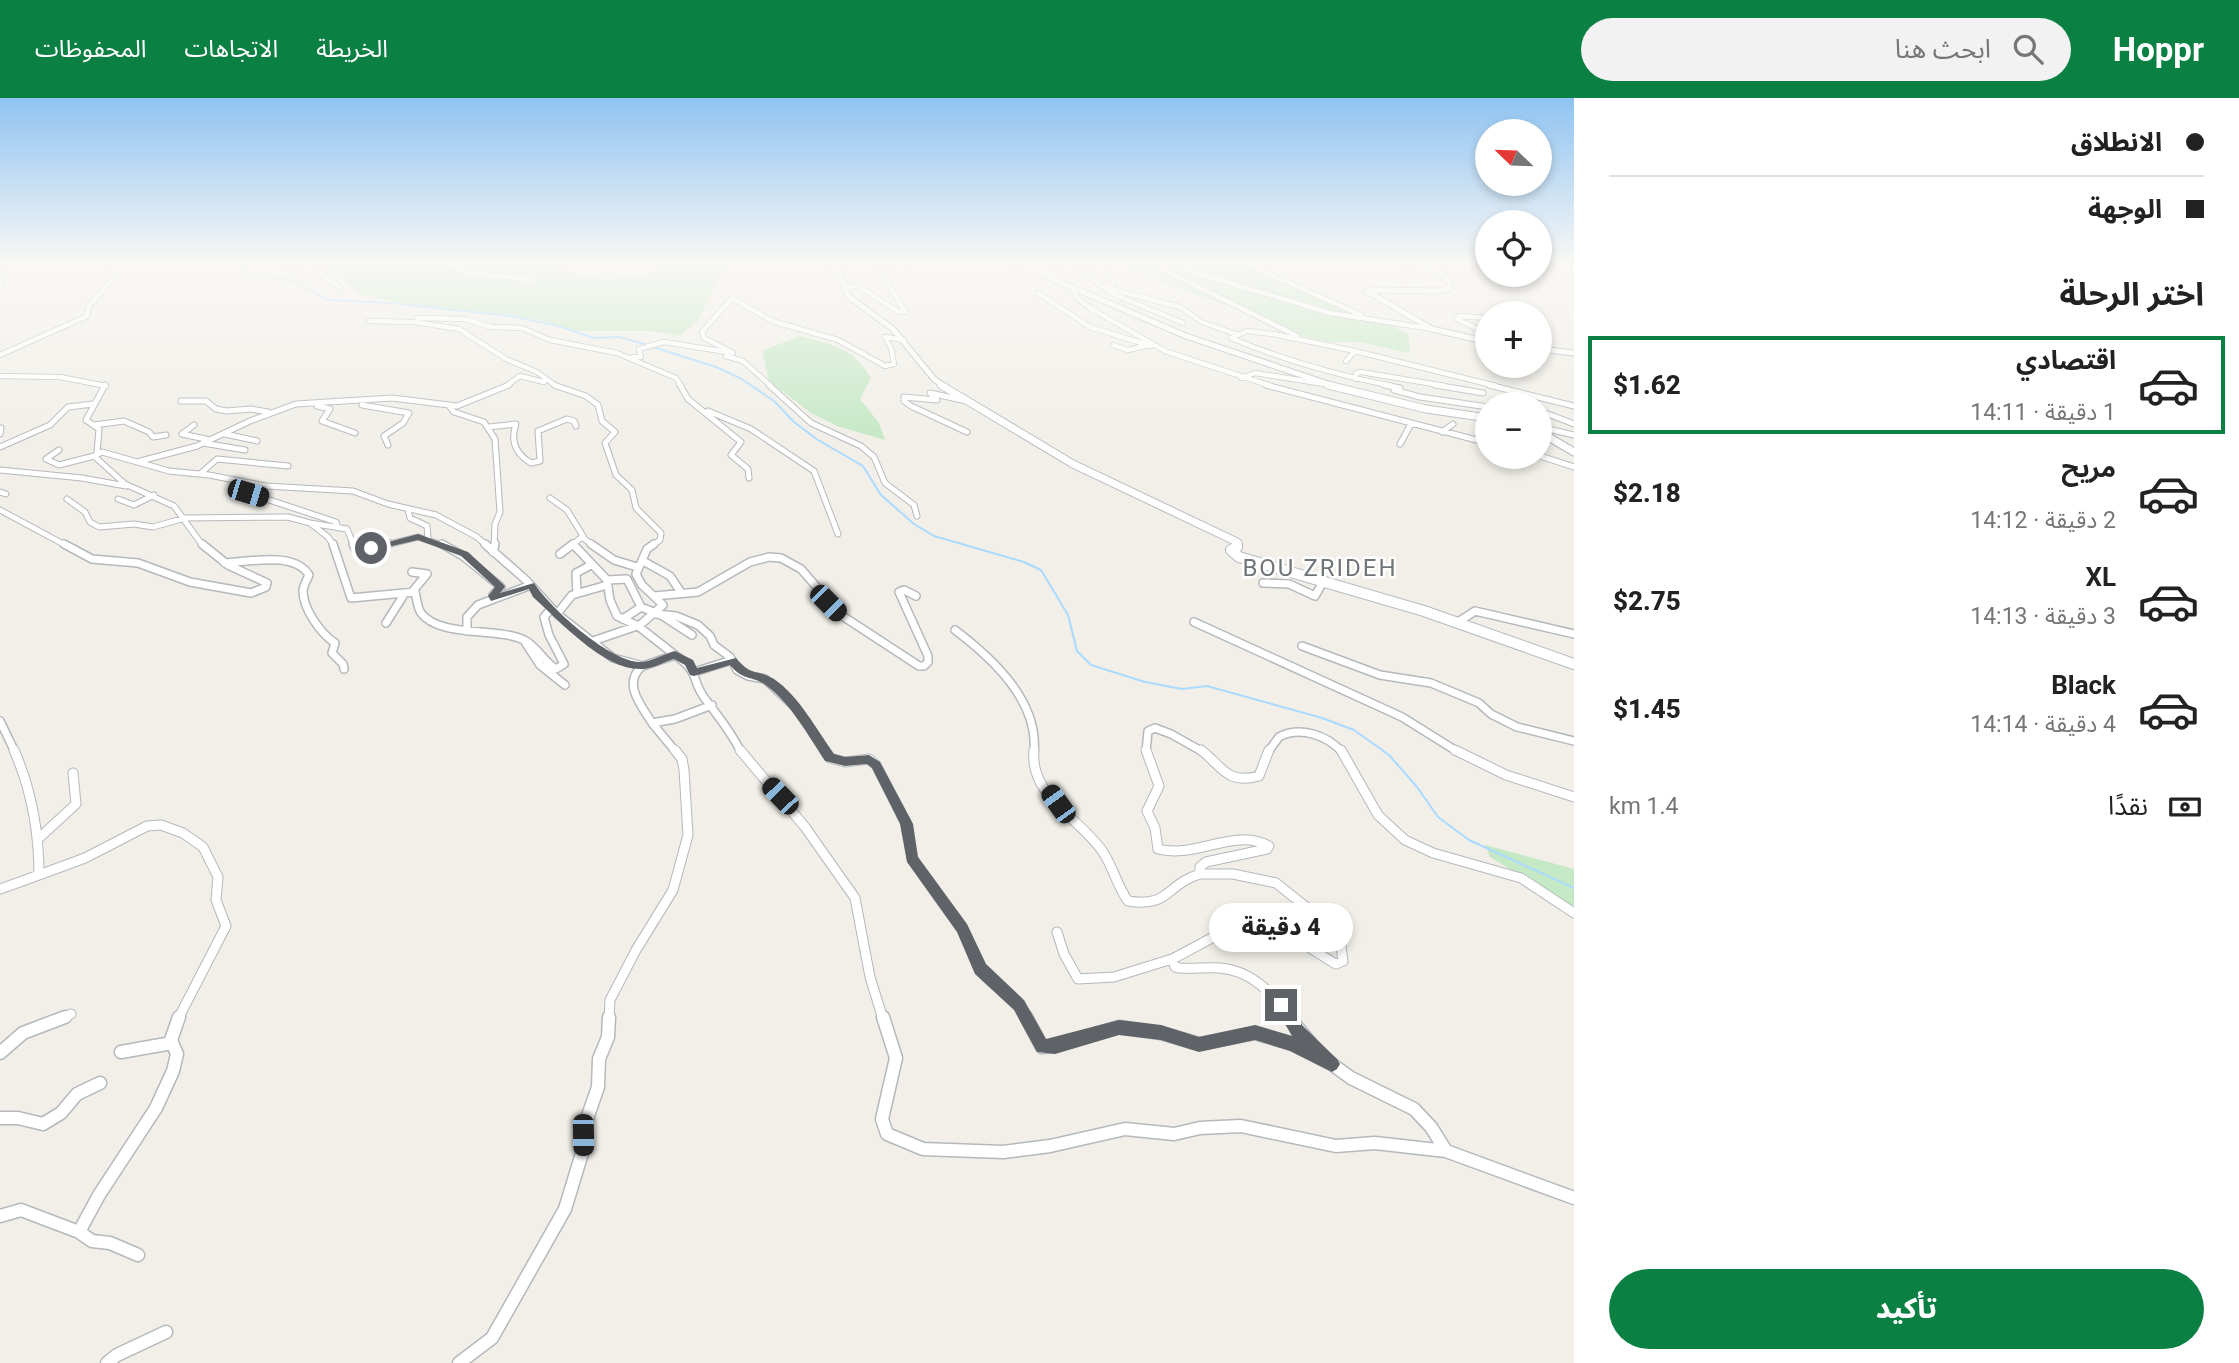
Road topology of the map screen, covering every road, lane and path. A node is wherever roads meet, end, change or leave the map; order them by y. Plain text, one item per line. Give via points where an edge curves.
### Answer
1 (76, 321) edge
2 (406, 321) edge
3 (472, 321) edge
4 (712, 321) edge
5 (772, 321) edge
6 (880, 321) edge
7 (1080, 321) edge
8 (1113, 321) edge
9 (1150, 321) edge
10 (1178, 321) edge
11 (1201, 321) edge
12 (1267, 321) edge
13 (1377, 321) edge
14 (1388, 321) edge
15 (1418, 321) edge
16 (1183, 323) dead end
17 (1412, 327) junction
18 (1432, 329) junction
19 (1238, 335) junction
20 (1475, 339) edge
21 (904, 340) junction
22 (1309, 342) junction
23 (1113, 345) dead end
24 (1149, 345) junction
25 (1303, 346) dead end
26 (605, 350) junction
27 (1552, 350) edge
28 (1165, 351) junction
29 (1354, 351) junction
30 (721, 352) junction
31 (1574, 353) edge
32 (0, 355) edge
33 (1346, 361) dead end
34 (1392, 361) junction
35 (1386, 365) dead end
36 (0, 376) edge
37 (1241, 378) junction
38 (1356, 379) junction
39 (552, 383) junction
40 (1339, 386) junction
41 (1379, 386) junction
42 (1400, 388) dead end
43 (1477, 392) edge
44 (1371, 395) junction
45 (181, 401) dead end
46 (967, 401) junction
47 (335, 402) junction
48 (304, 403) junction
49 (93, 404) junction
50 (696, 405) junction
51 (1475, 405) edge
52 (1574, 406) edge
53 (450, 407) junction
54 (266, 414) junction
55 (1552, 416) edge
56 (1475, 417) edge
57 (1410, 424) junction
58 (1453, 424) dead end
59 (1574, 424) edge
60 (93, 425) junction
61 (194, 425) dead end
62 (576, 426) dead end
63 (489, 427) junction
64 (1552, 430) edge
65 (967, 432) dead end
66 (1442, 432) junction
67 (224, 433) junction
68 (355, 433) dead end
69 (166, 435) dead end
70 (1574, 435) edge
71 (1552, 439) edge
72 (211, 440) junction
73 (1475, 440) edge
74 (257, 441) dead end
75 (203, 443) junction
76 (388, 444) dead end
77 (1400, 444) dead end
78 (0, 447) edge
79 (59, 450) dead end
80 (245, 450) dead end
81 (1574, 452) edge
82 (96, 454) junction
83 (1552, 456) edge
84 (1552, 460) edge
85 (137, 462) junction
86 (288, 466) dead end
87 (1570, 466) edge
88 (0, 470) edge
89 (200, 474) junction
90 (749, 478) dead end
91 (130, 486) junction
92 (248, 493) dead end
93 (155, 495) junction
94 (550, 498) dead end
95 (67, 499) dead end
96 (118, 499) dead end
97 (0, 510) edge
98 (408, 510) junction
99 (918, 516) dead end
100 (185, 518) junction
101 (310, 523) junction
102 (338, 527) junction
103 (838, 534) dead end
104 (428, 538) junction
105 (583, 538) junction
106 (573, 544) junction
107 (493, 552) junction
108 (560, 554) dead end
109 (223, 563) junction
110 (640, 564) junction
111 (591, 565) junction
112 (412, 572) dead end
113 (1324, 580) junction
114 (607, 583) junction
115 (1263, 583) dead end
116 (531, 585) junction
117 (680, 591) junction
118 (408, 592) junction
119 (578, 593) junction
120 (654, 596) junction
121 (916, 596) dead end
122 (494, 598) junction
123 (641, 607) junction
124 (554, 612) junction
125 (656, 614) junction
126 (623, 618) junction
127 (1194, 622) dead end
128 (1458, 622) junction
129 (386, 623) dead end
130 (638, 626) junction
131 (955, 630) dead end
132 (467, 631) junction
133 (1574, 634) edge
134 (692, 635) dead end
135 (524, 640) junction
136 (590, 642) junction
137 (1302, 646) dead end
138 (675, 654) junction
139 (732, 660) junction
140 (1574, 664) edge
141 (643, 666) junction
142 (344, 669) dead end
143 (694, 672) junction
144 (565, 685) dead end
145 (712, 705) junction
146 (0, 721) edge
147 (652, 723) junction
148 (1574, 741) edge
149 (73, 774) dead end
150 (1574, 797) edge
151 (37, 839) junction
152 (1200, 874) junction
153 (39, 875) junction
154 (0, 889) edge
155 (1574, 913) edge
156 (1057, 932) dead end
157 (1172, 959) junction
158 (71, 1014) dead end
159 (172, 1043) junction
160 (121, 1052) dead end
161 (0, 1053) edge
162 (1332, 1064) junction
163 (100, 1083) dead end
164 (0, 1118) edge
165 (1446, 1151) junction
166 (1574, 1198) edge
167 (0, 1216) edge
168 (79, 1232) junction
169 (138, 1255) dead end
170 (166, 1332) dead end
171 (107, 1363) edge
172 (459, 1363) edge

1 - 32 street
2 - 39 street via 459,329
3 - 26 street via 522,328 555,342
4 - 30 street via 702,332 704,338 733,352
5 - 21 street via 838,340 885,366 894,364 885,337
6 - 21 street
7 - 24 street
8 - 28 street
9 - 40 street via 1231,354
10 - 16 street
11 - 19 street
12 - 22 street
13 - 17 street
14 - 17 street
15 - 18 street
17 - 18 street
18 - 20 street
19 - 22 street via 1252,331
19 - 38 street via 1231,338 1274,356
21 - 46 street via 934,379
22 - 25 street
22 - 29 street
23 - 24 street via 1128,350
24 - 28 street
26 - 30 street via 639,358 639,349 664,342
26 - 50 street via 676,378
27 - 31 street
28 - 37 street
29 - 33 street
29 - 34 street
30 - 99 street via 743,361 811,423 861,446 874,457 885,483 914,505
34 - 35 street
34 - 52 street
36 - 49 street via 54,377 107,385
37 - 40 street via 1255,373
37 - 57 street
38 - 41 street
38 - 43 street via 1361,372
39 - 53 street via 520,376 508,386
39 - 110 street via 594,401 602,421 615,431 605,443 614,472 632,490 639,512 662,536 648,548
40 - 44 street
41 - 42 street
41 - 44 street
41 - 51 street
44 - 56 street via 1426,411
45 - 54 street via 197,399 216,410 269,411
46 - 65 street via 930,393 937,400 904,397 918,410
46 - 113 street via 1073,464 1237,542 1231,550 1239,557
47 - 48 street
47 - 53 street via 402,398
47 - 76 street via 409,413 384,436
48 - 54 street
48 - 68 street via 330,409 322,421
49 - 60 street via 86,420
49 - 78 street via 68,407 50,425
50 - 90 street via 741,442 731,455 748,469
50 - 103 street via 751,429 807,463
53 - 63 street
54 - 67 street
55 - 59 street
57 - 66 street
57 - 77 street
58 - 66 street
60 - 69 street via 127,420 153,437
60 - 82 street via 99,429
61 - 72 street via 183,434
62 - 63 street via 567,419 538,431 540,461 531,463 521,457 512,440 516,424
63 - 107 street via 496,442 500,512
64 - 70 street
66 - 73 street
67 - 72 street
67 - 74 street
71 - 81 street
72 - 75 street
75 - 80 street
75 - 85 street
79 - 82 street via 46,459 57,465
82 - 85 street
82 - 91 street via 109,474
83 - 87 street
84 - 87 street
85 - 89 street
86 - 89 street via 217,459
88 - 91 street
89 - 98 street via 275,488 353,491
91 - 93 street
92 - 102 street via 328,519
93 - 96 street via 134,505
93 - 100 street
94 - 105 street via 567,510
95 - 100 street via 99,527 164,526
97 - 109 street via 92,559 138,564 190,582 251,593 266,587 267,583
98 - 104 street via 410,518 428,526
98 - 107 street via 441,517 477,537
100 - 101 street via 288,517
100 - 109 street via 201,544
101 - 102 street
101 - 118 street via 336,549 351,598
102 - 104 street via 347,529 360,551
104 - 122 street via 465,554 485,571 501,587
105 - 106 street
105 - 110 street via 600,552
106 - 108 street
106 - 111 street
107 - 116 street
109 - 142 street via 289,560 301,564 309,575 303,589 306,604 325,636 335,643 332,653
110 - 117 street via 670,576
110 - 120 street via 639,583
111 - 114 street
111 - 119 street via 576,573
112 - 118 street via 427,574
113 - 115 street via 1315,596 1289,584
113 - 128 street
114 - 119 street
114 - 123 street via 626,579
114 - 126 street via 613,610
116 - 122 street
116 - 124 street
117 - 120 street
117 - 121 street via 701,592 741,564 779,558 807,574 840,615 924,666 928,656 900,592
118 - 129 street
118 - 132 street via 417,594 423,615
119 - 124 street
120 - 125 street via 663,605
122 - 132 street via 470,612
123 - 125 street
123 - 126 street
124 - 135 street via 544,617 563,667 552,667
124 - 136 street
125 - 130 street
125 - 134 street
125 - 139 street via 698,625
126 - 130 street
127 - 150 street via 1402,718 1493,772
128 - 133 street via 1475,611
128 - 140 street
130 - 136 street
130 - 138 street
131 - 152 street via 991,661 1018,696 1034,737 1034,771 1066,815 1100,848 1128,901 1142,905 1164,900 1189,875
132 - 135 street
135 - 144 street via 540,665
136 - 141 street via 613,658
137 - 148 street via 1380,675 1431,683 1479,703 1517,727
138 - 141 street
138 - 143 street
139 - 143 street
139 - 162 street via 743,674 765,679 783,694 830,758 845,762 869,759 876,765 907,824 912,858 962,928 981,969 1019,1005 1042,1046 1119,1027 1161,1032 1199,1044 1255,1033 1293,1044
141 - 147 street via 634,673 632,685
143 - 145 street via 704,698
145 - 147 street
145 - 165 street via 744,757 797,817 855,898 870,977 896,1058 882,1119 887,1134 923,1149 1003,1152 1125,1129 1174,1134 1241,1126 1336,1146 1375,1143
146 - 151 street via 25,771 36,813
147 - 172 street via 682,759 684,770 688,835 673,890 610,1000 598,1087 565,1209 492,1338
149 - 151 street via 76,804
151 - 153 street
152 - 155 street via 1206,862 1269,846 1236,840 1167,853 1158,849 1147,811 1159,786 1147,762 1148,730 1154,728 1200,749 1223,773 1241,779 1259,776 1273,743 1289,732 1327,739 1350,761 1371,805 1395,833 1448,859 1487,865 1525,880
152 - 157 street via 1234,874 1276,883 1325,922 1340,940 1343,961 1331,963 1274,929 1254,925 1238,926
153 - 154 street
153 - 159 street via 151,825 174,829 200,844 218,877 216,900 226,926 172,1031
156 - 157 street via 1078,979 1107,979
157 - 162 street via 1179,968 1246,974 1270,991 1298,1031
158 - 161 street via 17,1036
159 - 160 street
159 - 168 street via 177,1055 157,1104
162 - 165 street via 1414,1109
163 - 164 street via 77,1094 43,1124
165 - 166 street
167 - 168 street via 22,1210
168 - 169 street via 92,1241
170 - 171 street

